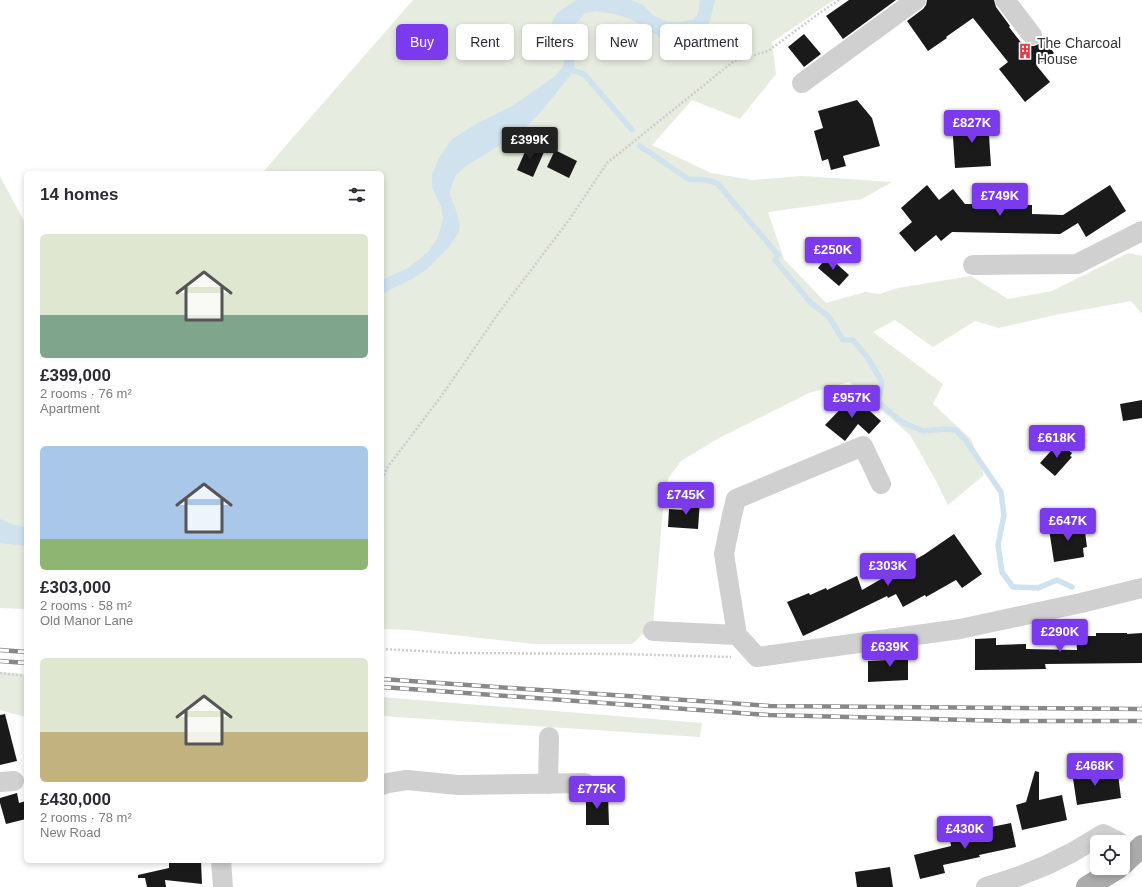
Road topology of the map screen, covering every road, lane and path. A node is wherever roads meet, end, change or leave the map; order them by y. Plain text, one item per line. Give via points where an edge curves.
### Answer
1 (839, 0) edge
2 (916, 0) edge
3 (1005, 0) edge
4 (1032, 35) dead end
5 (802, 83) dead end
6 (1142, 232) edge
7 (973, 265) dead end
8 (384, 475) edge
9 (881, 484) dead end
10 (1142, 588) edge
11 (653, 631) dead end
12 (737, 635) junction
13 (384, 649) edge
14 (758, 658) junction
15 (0, 674) edge
16 (24, 676) edge
17 (549, 737) dead end
18 (385, 784) edge
19 (548, 784) junction
20 (585, 784) dead end
21 (1090, 842) edge
22 (221, 863) edge
23 (1107, 875) edge
24 (223, 887) edge
25 (986, 887) edge
26 (1087, 887) edge

1 - 8 path via 768,51 734,61 606,163 569,220 500,311
2 - 5 street
3 - 4 street
6 - 7 street via 1077,264
9 - 12 street via 863,446 736,499 724,554
10 - 14 street via 960,629
11 - 12 street
12 - 14 street
13 - 14 path via 456,653
15 - 16 path
17 - 19 street
18 - 19 street via 407,780 458,785
19 - 20 street
21 - 25 street via 1047,865
22 - 24 street
23 - 26 main road

